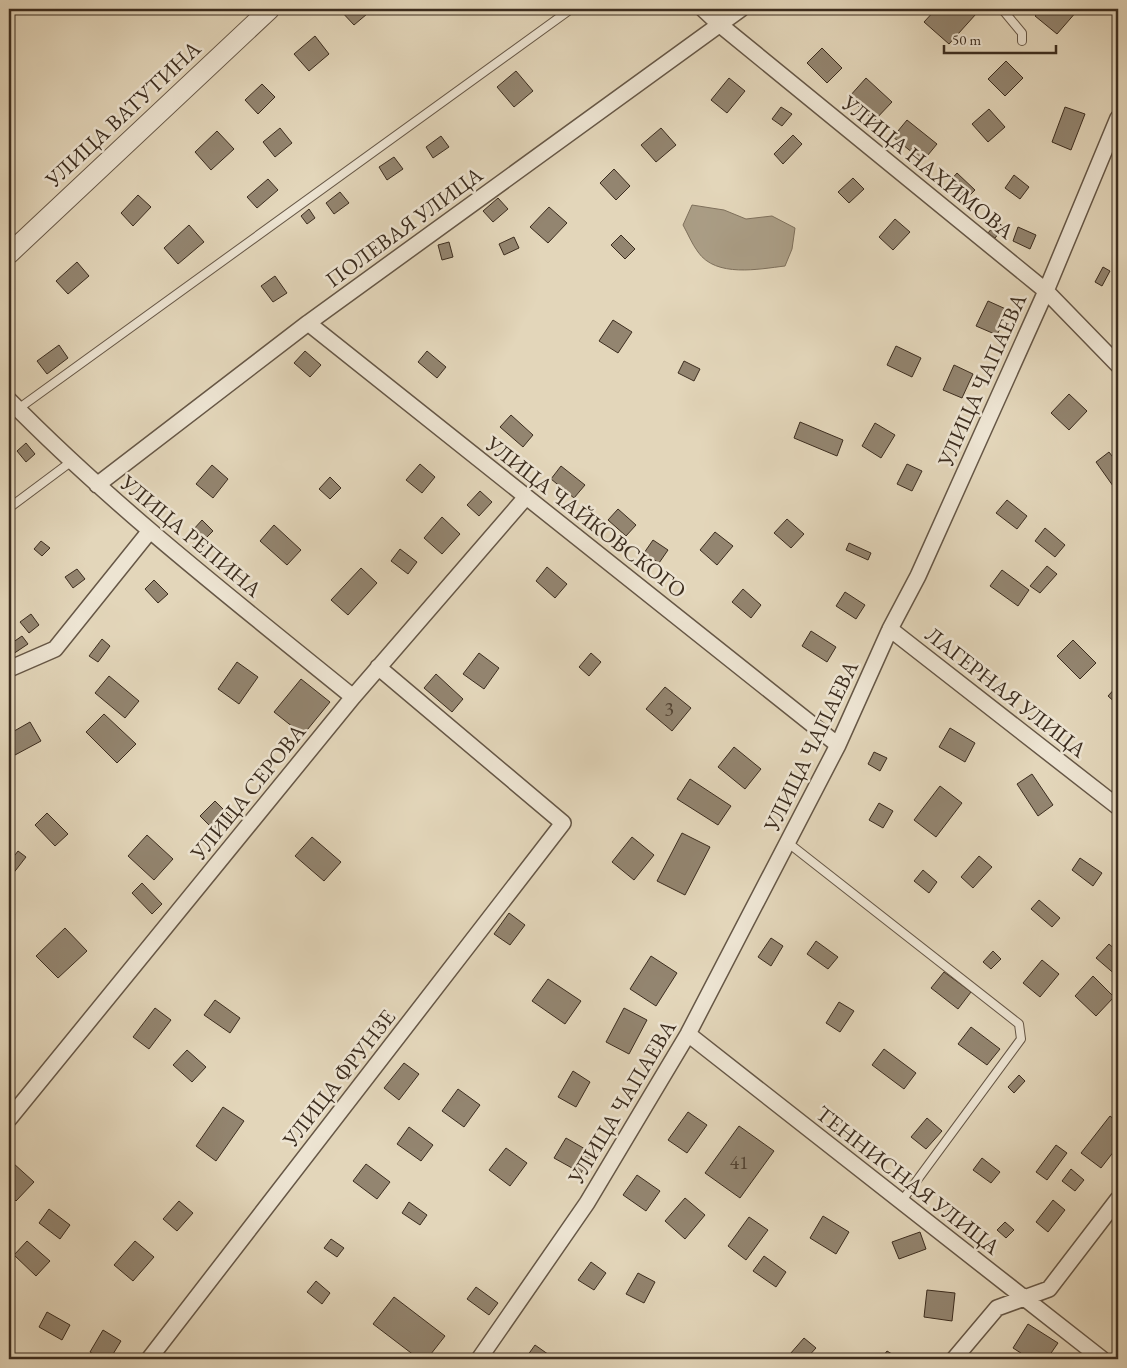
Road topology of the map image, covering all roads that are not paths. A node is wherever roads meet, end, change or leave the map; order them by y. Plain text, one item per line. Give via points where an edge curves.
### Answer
1 (270, 9) edge
2 (571, 9) edge
3 (704, 9) edge
4 (741, 9) edge
5 (1002, 9) edge
6 (719, 24) junction
7 (1022, 41) dead end
8 (1118, 118) edge
9 (9, 254) edge
10 (1046, 290) junction
11 (308, 323) junction
12 (1118, 366) edge
13 (14, 405) edge
14 (72, 461) junction
15 (97, 485) junction
16 (526, 497) junction
17 (9, 508) edge
18 (158, 539) junction
19 (890, 629) junction
20 (378, 667) junction
21 (9, 669) edge
22 (353, 697) junction
23 (838, 745) junction
24 (1118, 807) edge
25 (787, 842) junction
26 (688, 1034) junction
27 (9, 1119) edge
28 (1118, 1199) edge
29 (901, 1202) junction
30 (1024, 1299) junction
31 (149, 1359) edge
32 (479, 1359) edge
33 (954, 1359) edge
34 (1102, 1359) edge

1 - 9 street, УЛИЦА ВАТУТИНА
2 - 13 lane
3 - 6 street, УЛИЦА НАХИМОВА
4 - 6 street, ПОЛЕВАЯ УЛИЦА
5 - 7 lane via 1022,33
6 - 10 street, УЛИЦА НАХИМОВА
6 - 11 street, ПОЛЕВАЯ УЛИЦА
8 - 10 street, УЛИЦА ЧАПАЕВА
10 - 12 street, УЛИЦА НАХИМОВА
10 - 19 street, УЛИЦА ЧАПАЕВА via 918,576
11 - 15 street, ПОЛЕВАЯ УЛИЦА
11 - 16 street, УЛИЦА ЧАЙКОВСКОГО
13 - 14 street, УЛИЦА РЕПИНА
14 - 15 street, УЛИЦА РЕПИНА
14 - 17 lane
15 - 18 street, УЛИЦА РЕПИНА
16 - 20 street, УЛИЦА СЕРОВА
16 - 23 street, УЛИЦА ЧАЙКОВСКОГО
18 - 21 street via 55,649
18 - 22 street, УЛИЦА РЕПИНА
19 - 23 street, УЛИЦА ЧАПАЕВА
19 - 24 street, ЛАГЕРНАЯ УЛИЦА
20 - 22 street, УЛИЦА СЕРОВА
20 - 31 street, УЛИЦА ФРУНЗЕ via 563,823
22 - 27 street, УЛИЦА СЕРОВА
23 - 25 street, УЛИЦА ЧАПАЕВА
25 - 26 street, УЛИЦА ЧАПАЕВА
25 - 29 lane via 1019,1024 1021,1039
26 - 29 street, ТЕННИСНАЯ УЛИЦА
26 - 32 street, УЛИЦА ЧАПАЕВА via 588,1202
28 - 30 street via 1049,1289
29 - 30 street, ТЕННИСНАЯ УЛИЦА
30 - 33 street via 997,1308
30 - 34 street, ТЕННИСНАЯ УЛИЦА

